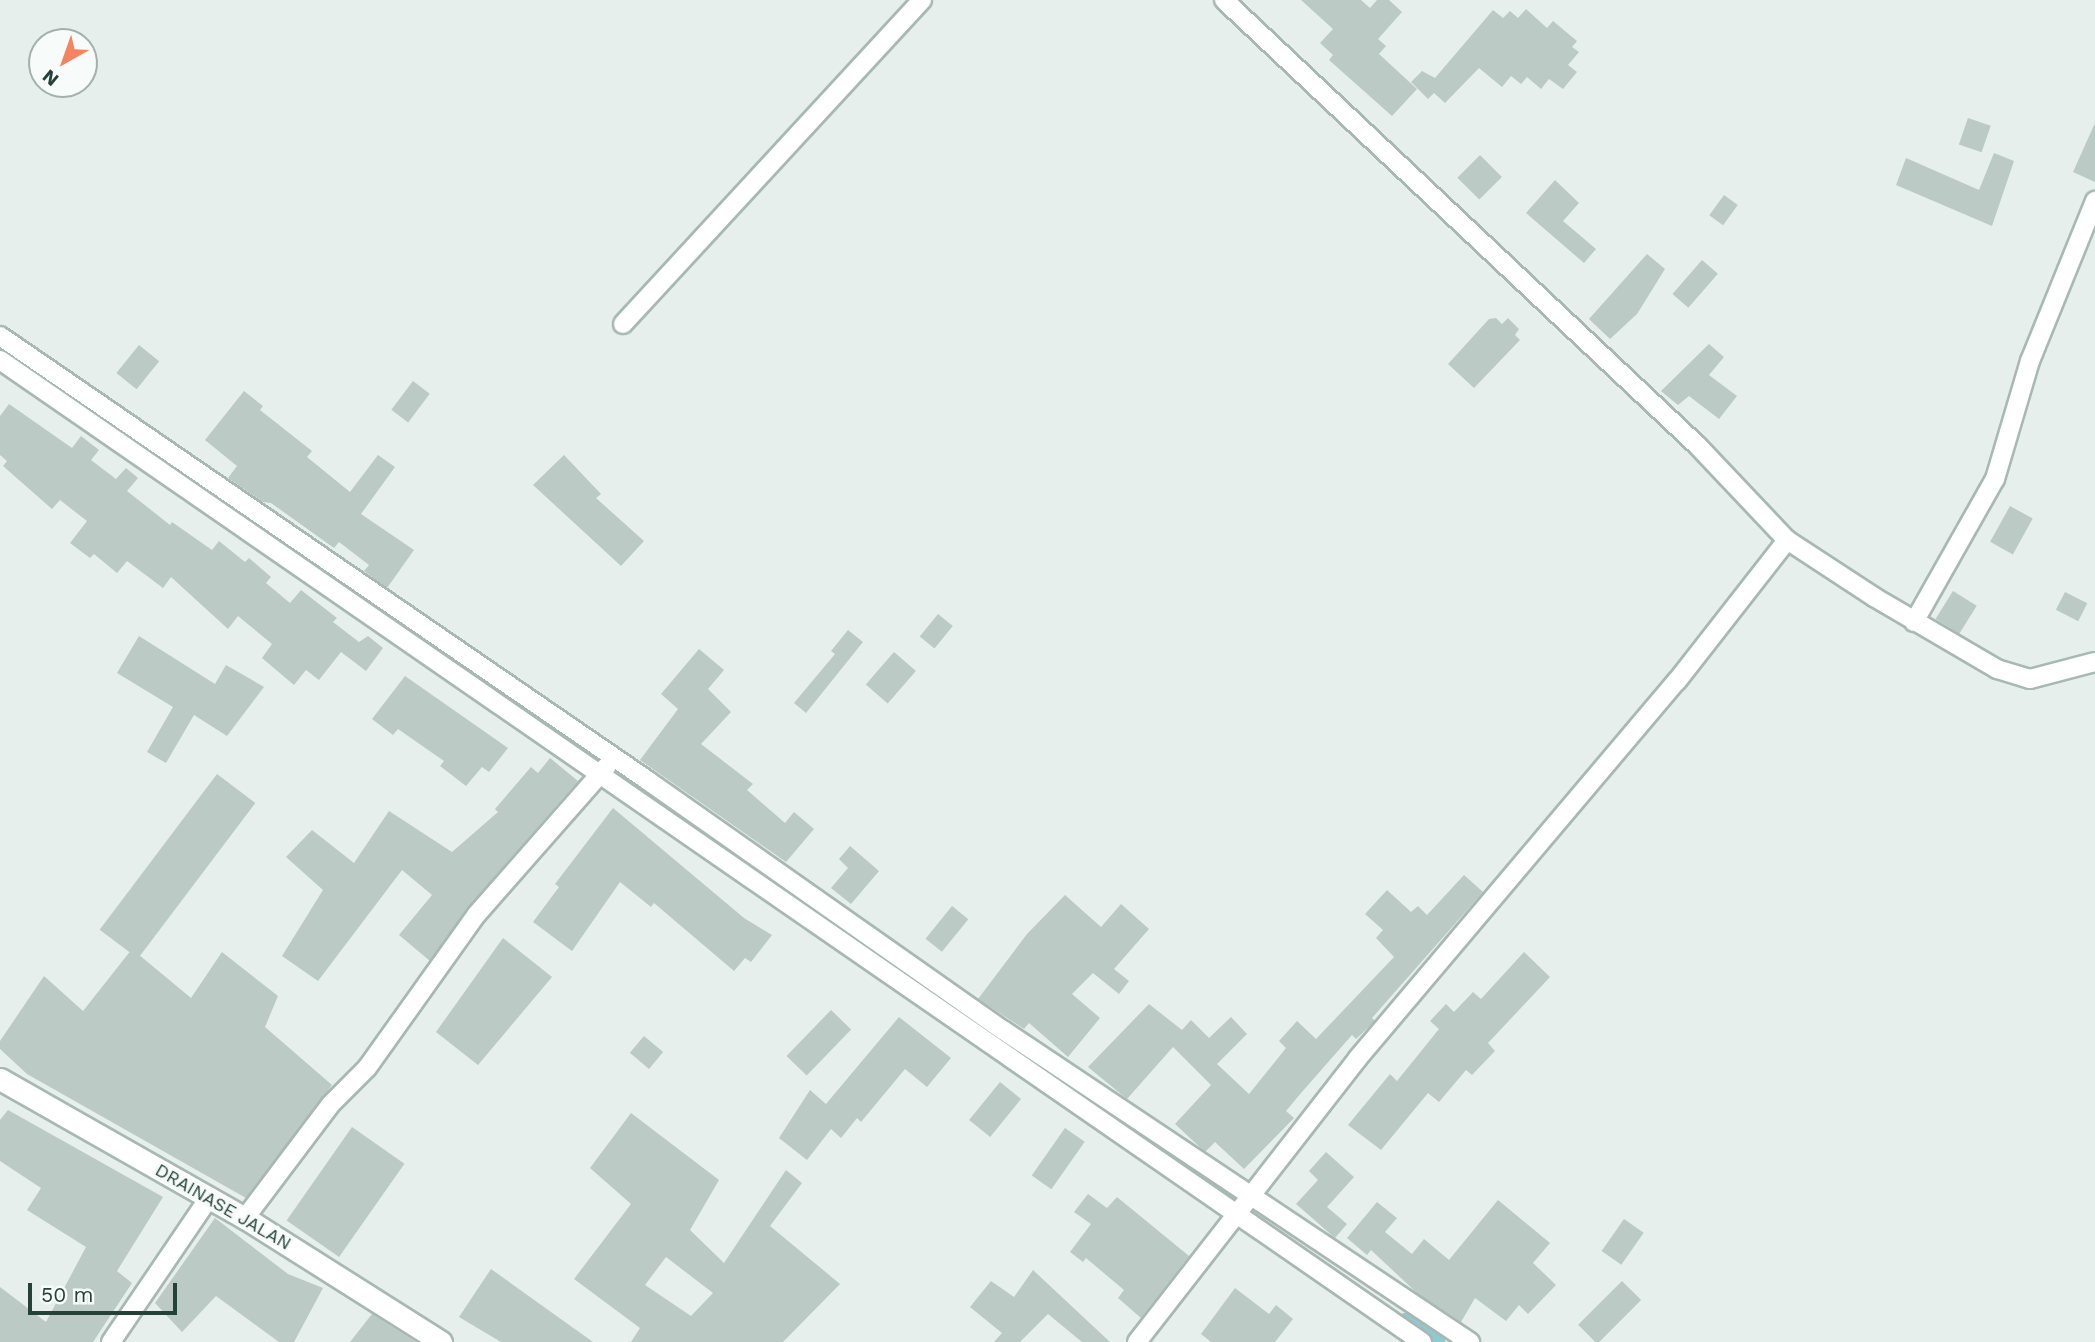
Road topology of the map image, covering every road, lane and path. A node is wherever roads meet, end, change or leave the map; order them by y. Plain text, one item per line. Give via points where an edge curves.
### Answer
1 (922, 0) edge
2 (1224, 0) edge
3 (2095, 201) edge
4 (623, 324) dead end
5 (0, 336) edge
6 (0, 360) edge
7 (1787, 540) junction
8 (1914, 622) junction
9 (2095, 662) edge
10 (607, 765) junction
11 (0, 1079) edge
12 (1253, 1194) junction
13 (209, 1198) junction
14 (1238, 1214) junction
15 (246, 1218) junction
16 (111, 1342) edge
17 (441, 1342) edge
18 (1138, 1342) edge
19 (1422, 1342) edge
20 (1470, 1342) edge

1 - 4 street
2 - 7 street via 1698,446
3 - 8 street via 2030,360 1995,479
5 - 10 street
6 - 10 street
7 - 8 street
7 - 12 street via 1677,681 1358,1058
8 - 9 street via 2012,675 2029,678
10 - 12 street
10 - 14 street
10 - 15 street via 477,914 366,1068 331,1104
11 - 13 street, DRAINASE JALAN
12 - 14 street
12 - 20 street
13 - 15 street, DRAINASE JALAN
13 - 16 street
14 - 18 street
14 - 19 street
15 - 17 street, DRAINASE JALAN

